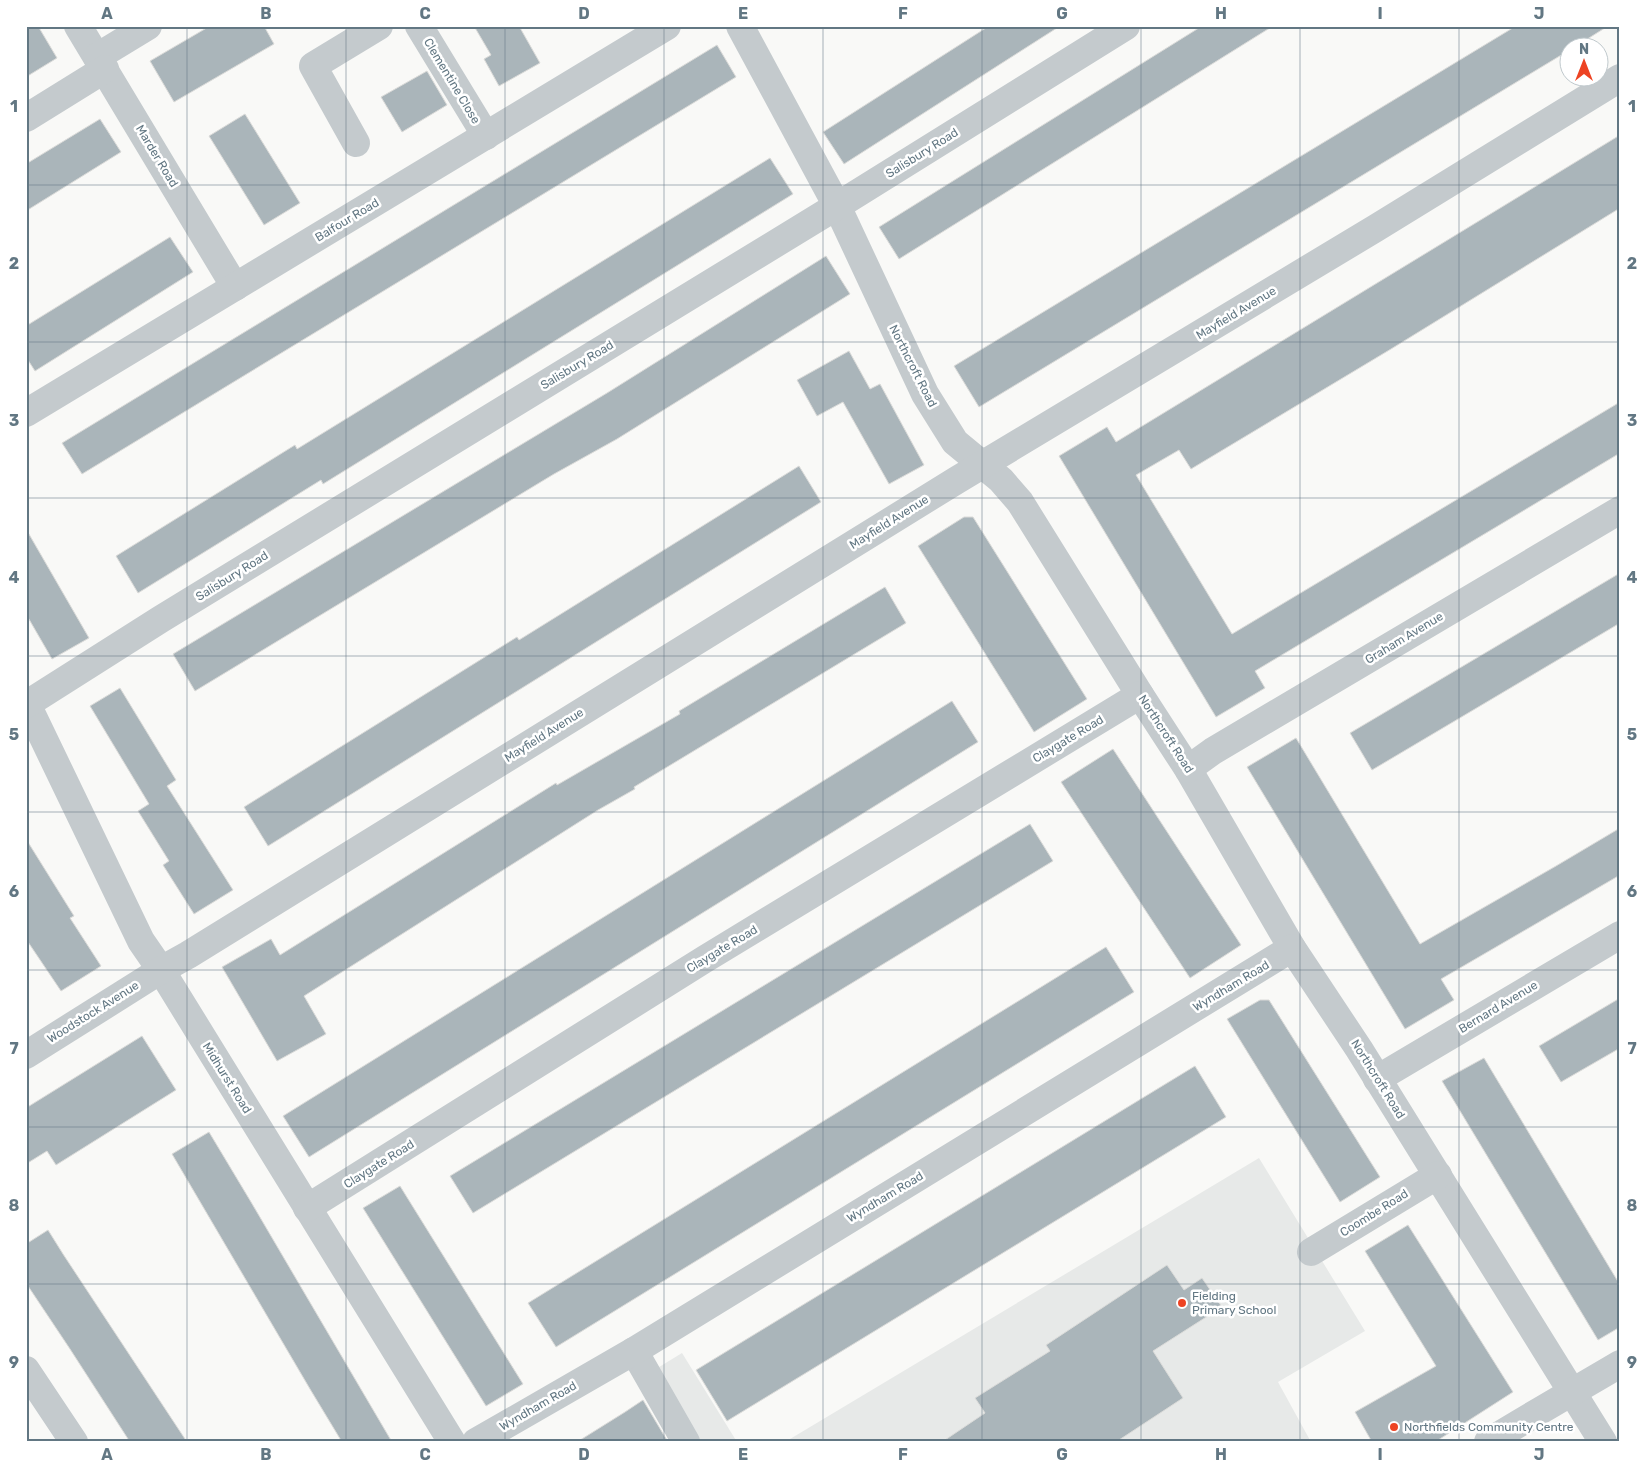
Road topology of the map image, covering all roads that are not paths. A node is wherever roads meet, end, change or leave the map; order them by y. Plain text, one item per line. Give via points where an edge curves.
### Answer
1 (78, 26) edge
2 (148, 26) edge
3 (379, 26) edge
4 (419, 26) edge
5 (667, 26) edge
6 (740, 26) edge
7 (1126, 26) edge
8 (101, 63) junction
9 (1620, 78) edge
10 (26, 118) edge
11 (486, 136) junction
12 (356, 143) dead end
13 (837, 206) junction
14 (235, 287) junction
15 (26, 413) edge
16 (982, 465) junction
17 (1620, 510) edge
18 (1140, 695) junction
19 (27, 703) edge
20 (1188, 768) junction
21 (1620, 935) edge
22 (1292, 948) junction
23 (161, 970) junction
24 (26, 1055) edge
25 (1376, 1079) junction
26 (1438, 1175) junction
27 (307, 1208) junction
28 (1311, 1252) dead end
29 (634, 1351) junction
30 (1620, 1364) edge
31 (26, 1370) edge
32 (1572, 1392) junction
33 (74, 1442) edge
34 (452, 1442) edge
35 (476, 1442) edge
36 (686, 1442) edge
37 (1488, 1442) edge
38 (1603, 1442) edge

1 - 8 street, Marder Road
2 - 8 street
3 - 12 street via 313,66
4 - 11 street, Clementine Close
5 - 11 street, Balfour Road
6 - 13 street, Northcroft Road
7 - 13 street, Salisbury Road
8 - 10 street
8 - 14 street, Marder Road
9 - 16 street, Mayfield Avenue
11 - 14 street, Balfour Road
13 - 16 street, Northcroft Road via 925,394 955,442
13 - 19 street, Salisbury Road
14 - 15 street, Balfour Road
16 - 18 street, Northcroft Road via 1010,488 1020,502
16 - 23 street, Mayfield Avenue
17 - 20 street, Graham Avenue
18 - 20 street, Northcroft Road
18 - 27 street, Claygate Road via 705,959
19 - 23 street, Midhurst Road via 141,941
20 - 22 street, Northcroft Road
21 - 25 street, Bernard Avenue
22 - 25 street, Northcroft Road
22 - 29 street, Wyndham Road
23 - 24 street, Woodstock Avenue
23 - 27 street, Midhurst Road
25 - 26 street, Northcroft Road
26 - 28 street, Coombe Road
26 - 32 street, Northcroft Road
27 - 34 street, Midhurst Road
29 - 35 street, Wyndham Road
29 - 36 street
30 - 32 street
31 - 33 street
32 - 37 street
32 - 38 street, Northcroft Road

